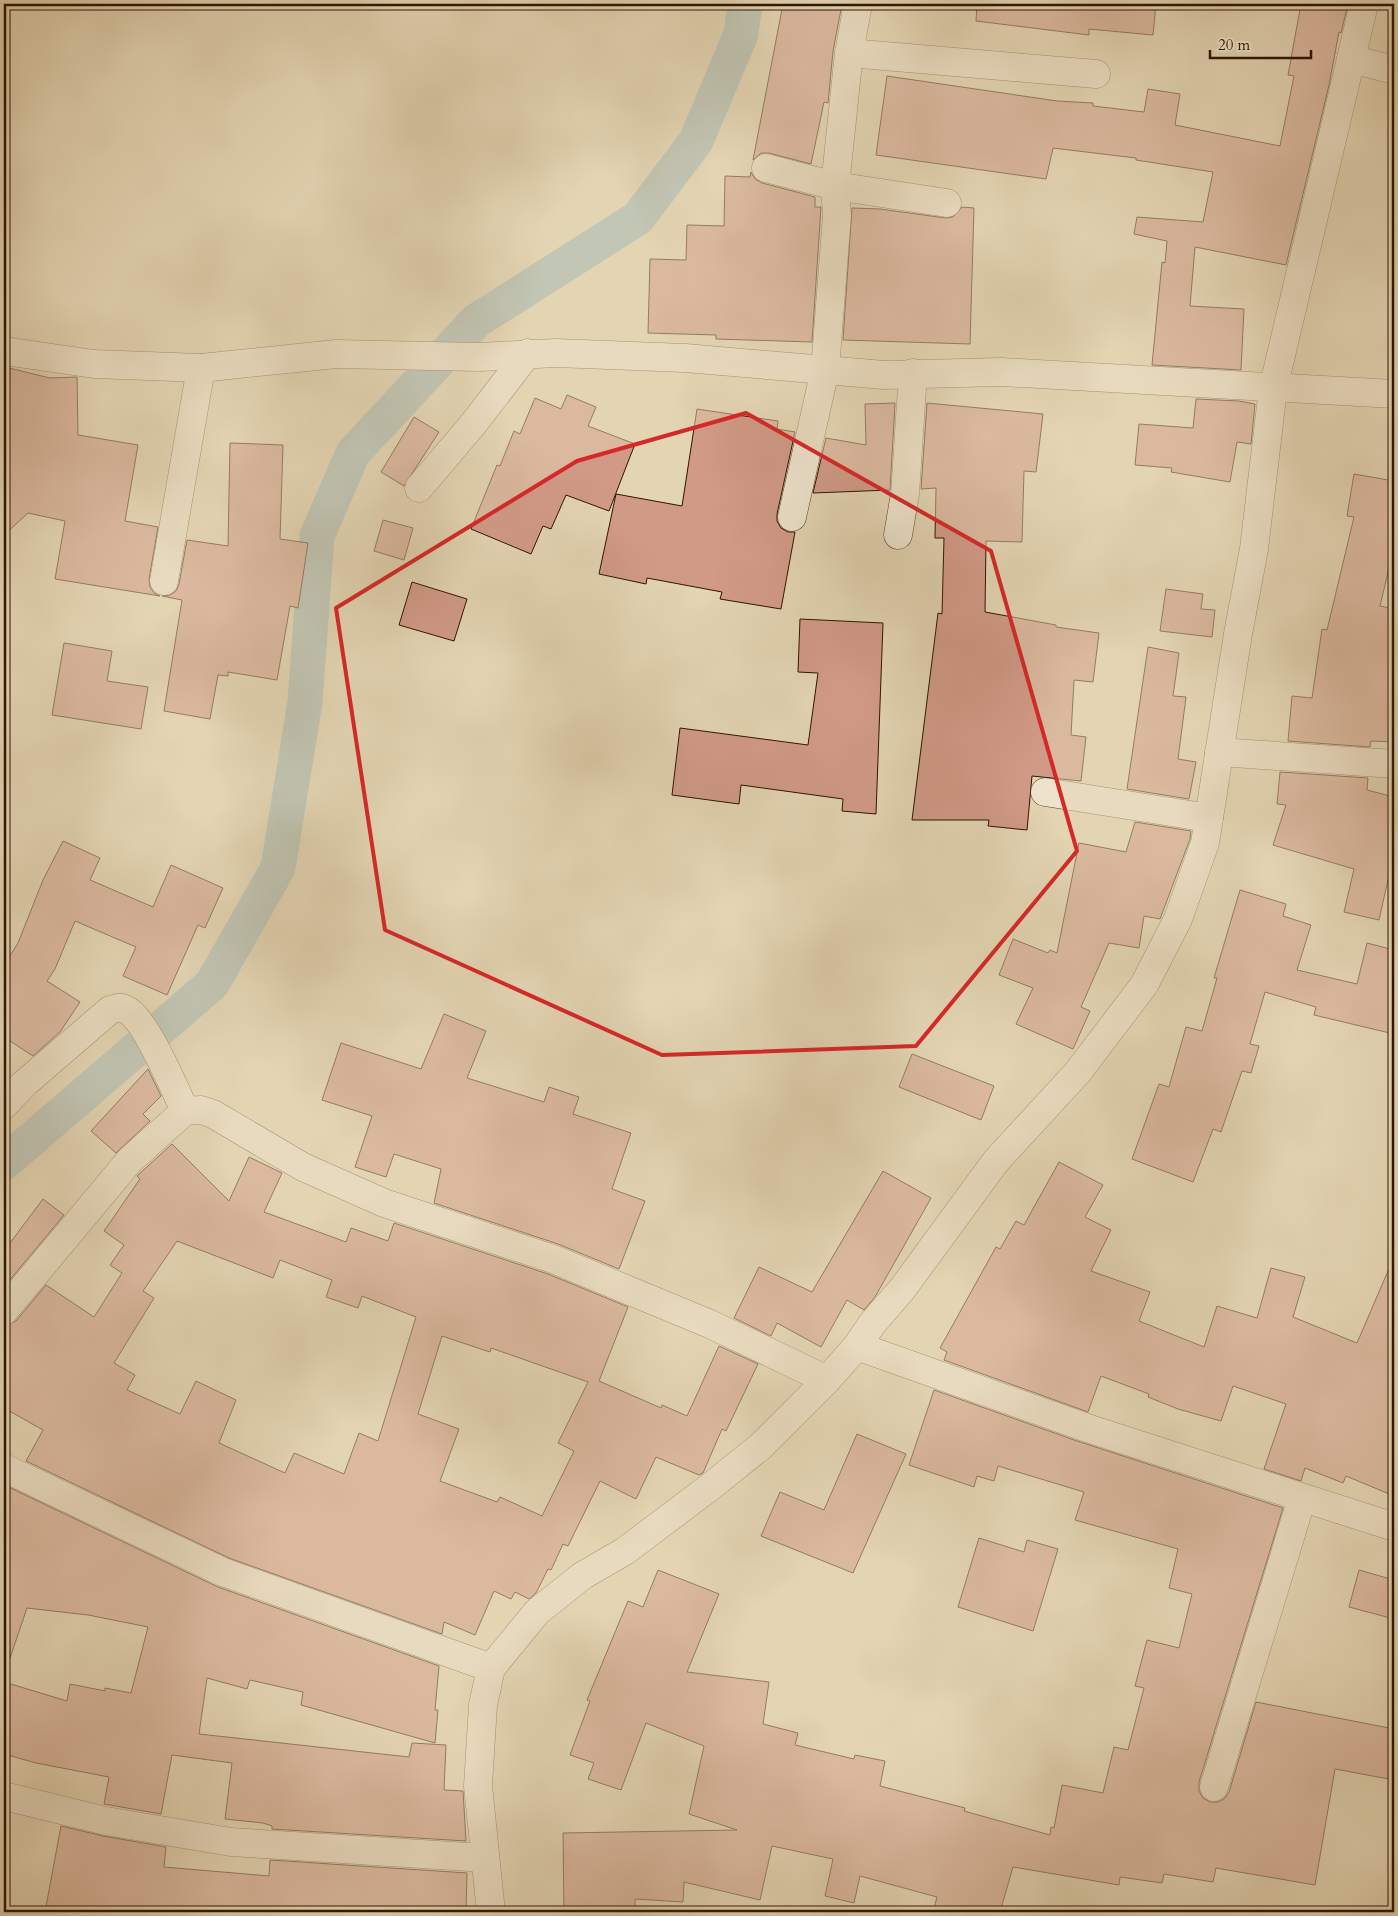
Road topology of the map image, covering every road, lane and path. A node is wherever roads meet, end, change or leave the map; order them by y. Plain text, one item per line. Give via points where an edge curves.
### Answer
1 (858, 4) edge
2 (1364, 4) edge
3 (849, 53) junction
4 (1351, 59) junction
5 (1394, 70) edge
6 (1096, 74) dead end
7 (766, 168) dead end
8 (836, 186) junction
9 (947, 203) dead end
10 (4, 351) edge
11 (528, 353) junction
12 (201, 368) junction
13 (825, 370) junction
14 (913, 373) junction
15 (1273, 389) junction
16 (1394, 394) edge
17 (419, 488) dead end
18 (792, 517) dead end
19 (898, 535) dead end
20 (164, 582) dead end
21 (1220, 752) junction
22 (1394, 764) edge
23 (1045, 792) dead end
24 (1209, 818) junction
25 (4, 1105) edge
26 (185, 1111) junction
27 (4, 1311) edge
28 (857, 1346) junction
29 (826, 1380) junction
30 (4, 1468) edge
31 (1302, 1498) junction
32 (1394, 1528) edge
33 (492, 1668) junction
34 (1214, 1787) dead end
35 (4, 1796) edge
36 (485, 1858) junction
37 (490, 1912) edge

1 - 3 street
2 - 4 street
3 - 6 street
3 - 8 street
4 - 5 street
4 - 15 street
7 - 8 street
8 - 9 street
8 - 13 street via 837,215
10 - 12 street via 94,364
11 - 12 street via 479,357 336,354
11 - 13 street via 685,358
11 - 17 street
12 - 20 street
13 - 14 street
13 - 18 street
14 - 15 street via 1001,372
14 - 19 street via 905,494
15 - 16 street
15 - 21 street via 1254,548
21 - 22 street
21 - 24 street
23 - 24 street
24 - 28 street via 1205,843 1178,919 1144,985 1078,1072 996,1161
25 - 26 street via 110,1010 117,1008 131,1014 154,1046
26 - 27 street via 130,1160
26 - 29 street via 201,1110 213,1114 303,1167 384,1203 553,1259 710,1324
28 - 29 street
28 - 31 street via 1090,1429
29 - 33 street via 761,1446 710,1487 624,1551 582,1576 537,1612
30 - 33 street via 223,1572
31 - 32 street
31 - 34 street
33 - 36 street via 483,1706 478,1786
35 - 36 street via 106,1821 231,1842
36 - 37 street

